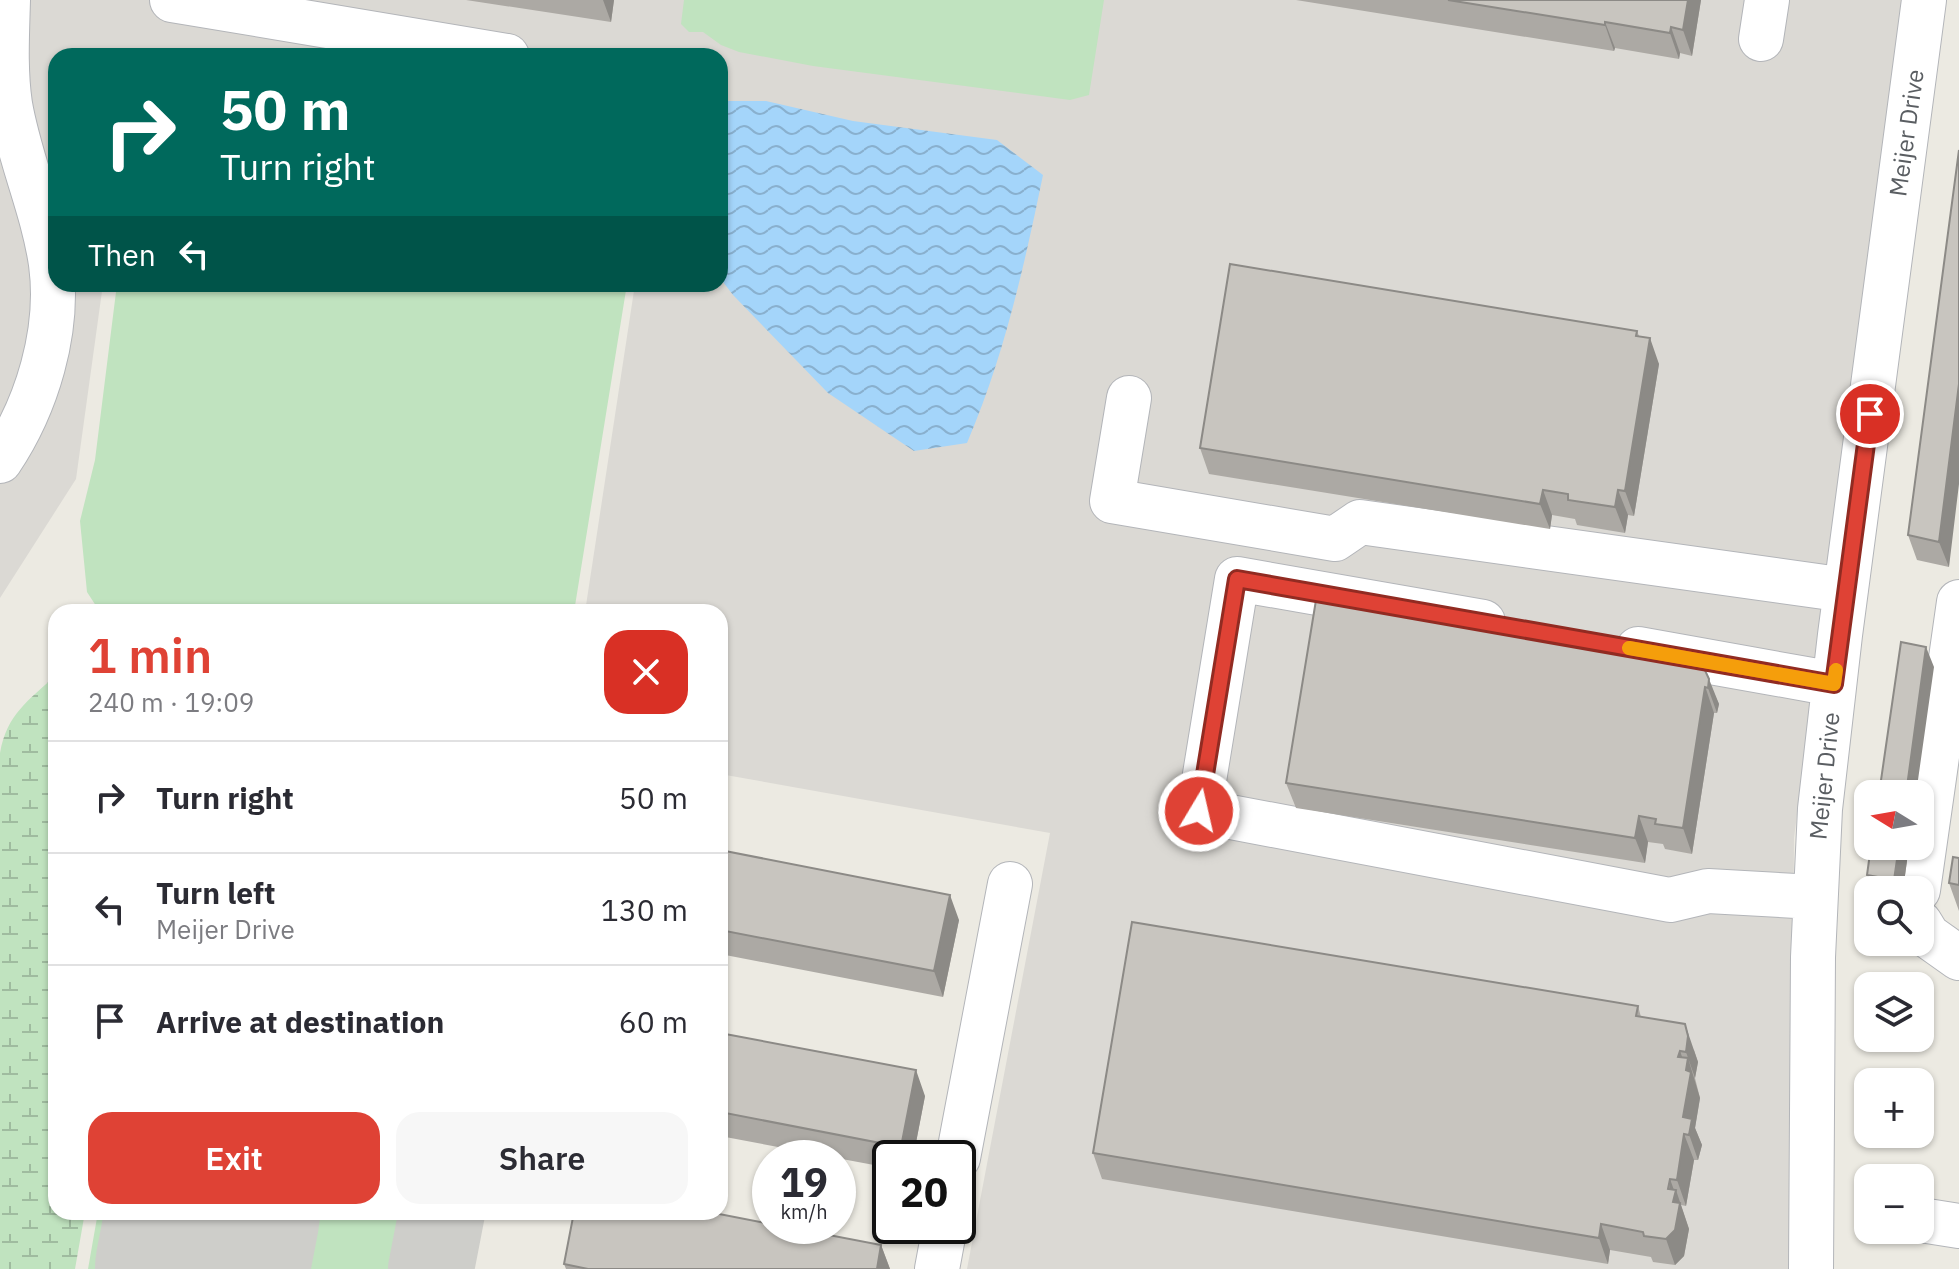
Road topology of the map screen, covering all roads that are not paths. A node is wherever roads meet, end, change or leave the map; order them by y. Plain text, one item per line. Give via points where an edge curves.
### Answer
1 (8, 0) edge
2 (172, 0) edge
3 (1924, 0) edge
4 (459, 48) edge
5 (8, 138) edge
6 (48, 253) edge
7 (52, 292) edge
8 (1129, 398) dead end
9 (0, 461) edge
10 (1846, 590) junction
11 (1959, 602) edge
12 (1522, 629) edge
13 (1600, 642) edge
14 (1834, 684) junction
15 (1920, 876) edge
16 (1010, 884) dead end
17 (1814, 897) junction
18 (1934, 940) edge
19 (1959, 958) edge
20 (961, 1140) edge
21 (1934, 1222) edge
22 (1959, 1226) edge
23 (942, 1244) edge
24 (937, 1269) edge
25 (1811, 1269) edge

1 - 5 street
2 - 4 street
3 - 10 street, Meijer Drive
5 - 6 street via 29,174
7 - 9 street via 39,378 16,438
8 - 10 street via 1112,501 1335,539 1360,522
10 - 14 street, Meijer Drive
11 - 15 street
12 - 17 street via 1237,579 1199,811 1670,900 1708,891
13 - 14 street
14 - 17 street, Meijer Drive
16 - 20 street
17 - 25 street, Meijer Drive
18 - 19 street
21 - 22 street
23 - 24 street

